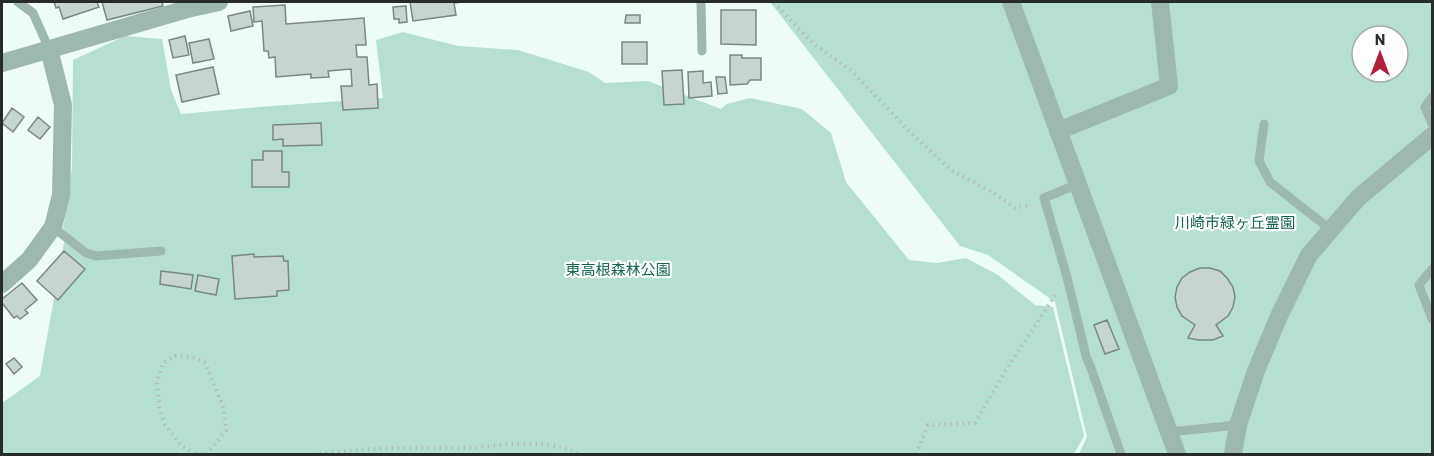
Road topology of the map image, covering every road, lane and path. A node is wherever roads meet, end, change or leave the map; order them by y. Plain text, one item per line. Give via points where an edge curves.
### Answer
1 (18, 2) edge
2 (219, 2) edge
3 (700, 2) edge
4 (774, 2) edge
5 (1011, 2) edge
6 (1160, 2) edge
7 (186, 5) edge
8 (49, 50) junction
9 (702, 51) dead end
10 (2, 63) edge
11 (1432, 97) edge
12 (1264, 123) dead end
13 (1432, 124) edge
14 (1058, 131) junction
15 (1432, 136) edge
16 (1078, 184) junction
17 (1044, 198) junction
18 (53, 227) junction
19 (1331, 230) junction
20 (161, 250) dead end
21 (1432, 269) edge
22 (2, 284) edge
23 (1047, 308) dead end
24 (1432, 319) edge
25 (1238, 425) junction
26 (1169, 432) junction
27 (195, 454) edge
28 (207, 454) edge
29 (320, 454) edge
30 (579, 454) edge
31 (916, 454) edge
32 (1122, 454) edge
33 (1177, 454) edge
34 (1233, 454) edge

1 - 8 lane via 33,13
2 - 7 street
3 - 9 lane
4 - 17 path via 815,45 848,68 951,170 1015,208
5 - 14 street
6 - 14 street via 1169,86
7 - 8 street
8 - 10 street
8 - 18 street via 63,105 61,195
11 - 13 lane via 1425,107
12 - 19 lane via 1259,161 1270,182
14 - 16 street
15 - 19 street via 1358,198
16 - 17 lane
16 - 26 street
17 - 32 lane via 1086,356
18 - 20 lane via 86,253 96,256
18 - 22 street via 29,260
19 - 25 street via 1310,255 1279,316
21 - 24 lane via 1419,285
23 - 31 path via 975,423 928,425
25 - 26 lane
25 - 34 street
26 - 33 street
27 - 28 path via 181,445 165,425 160,411 157,382 163,363 176,356 205,363 224,409 226,430
29 - 30 path via 526,443 565,447

